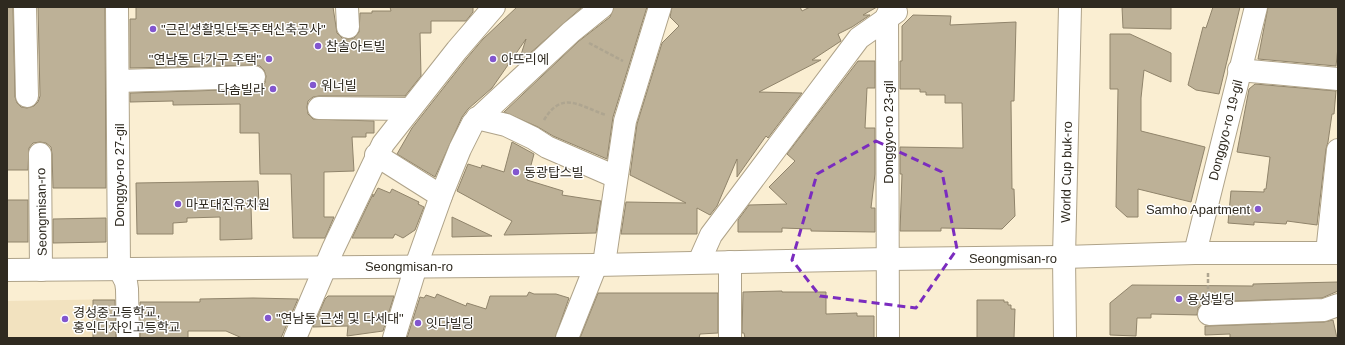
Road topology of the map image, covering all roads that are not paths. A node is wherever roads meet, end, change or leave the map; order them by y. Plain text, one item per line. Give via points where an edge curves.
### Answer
1 (25, 7) edge
2 (117, 7) edge
3 (494, 7) edge
4 (602, 7) edge
5 (660, 7) edge
6 (1070, 7) edge
7 (1256, 7) edge
8 (894, 10) edge
9 (1239, 70) junction
10 (254, 77) dead end
11 (1338, 79) edge
12 (118, 81) junction
13 (27, 96) dead end
14 (319, 108) dead end
15 (410, 109) junction
16 (477, 118) junction
17 (1338, 150) edge
18 (40, 154) dead end
19 (376, 155) junction
20 (616, 177) junction
21 (441, 196) junction
22 (1201, 253) junction
23 (1333, 253) edge
24 (1064, 257) junction
25 (888, 259) junction
26 (700, 262) junction
27 (730, 262) junction
28 (600, 264) junction
29 (325, 266) junction
30 (416, 266) junction
31 (119, 268) junction
32 (7, 270) edge
33 (42, 270) junction
34 (1338, 305) edge
35 (1209, 314) road end
36 (128, 338) edge
37 (295, 338) edge
38 (394, 338) edge
39 (567, 338) edge
40 (730, 338) edge
41 (888, 338) edge
42 (1065, 338) edge

1 - 13 street
2 - 12 street, Donggyo-ro 27-gil
3 - 15 street
4 - 16 street
5 - 20 street via 624,121
6 - 24 street, World Cup buk-ro
7 - 9 street, Donggyo-ro 19-gil
8 - 25 street, Donggyo-ro 23-gil
8 - 26 street via 859,38 711,235
9 - 11 street
9 - 22 street, Donggyo-ro 19-gil
10 - 12 street
12 - 31 street, Donggyo-ro 27-gil
14 - 15 street
15 - 19 street
16 - 20 street via 506,125 547,147
16 - 21 street via 460,149
17 - 23 street, Seongmisan-ro
18 - 33 street, Seongmisan-ro
19 - 21 street
19 - 29 street
20 - 28 street
21 - 30 street
22 - 23 street, Seongmisan-ro
22 - 24 street, Seongmisan-ro
24 - 25 street, Seongmisan-ro
24 - 42 street, World Cup buk-ro
25 - 27 street, Seongmisan-ro
25 - 41 street, Donggyo-ro 23-gil
26 - 27 street, Seongmisan-ro
26 - 28 street, Seongmisan-ro
27 - 40 street
28 - 30 street, Seongmisan-ro
28 - 39 street
29 - 30 street, Seongmisan-ro
29 - 31 street, Seongmisan-ro
29 - 37 street
30 - 38 street
31 - 33 street, Seongmisan-ro
31 - 36 street via 126,282
32 - 33 street, Seongmisan-ro
34 - 35 street via 1324,310

